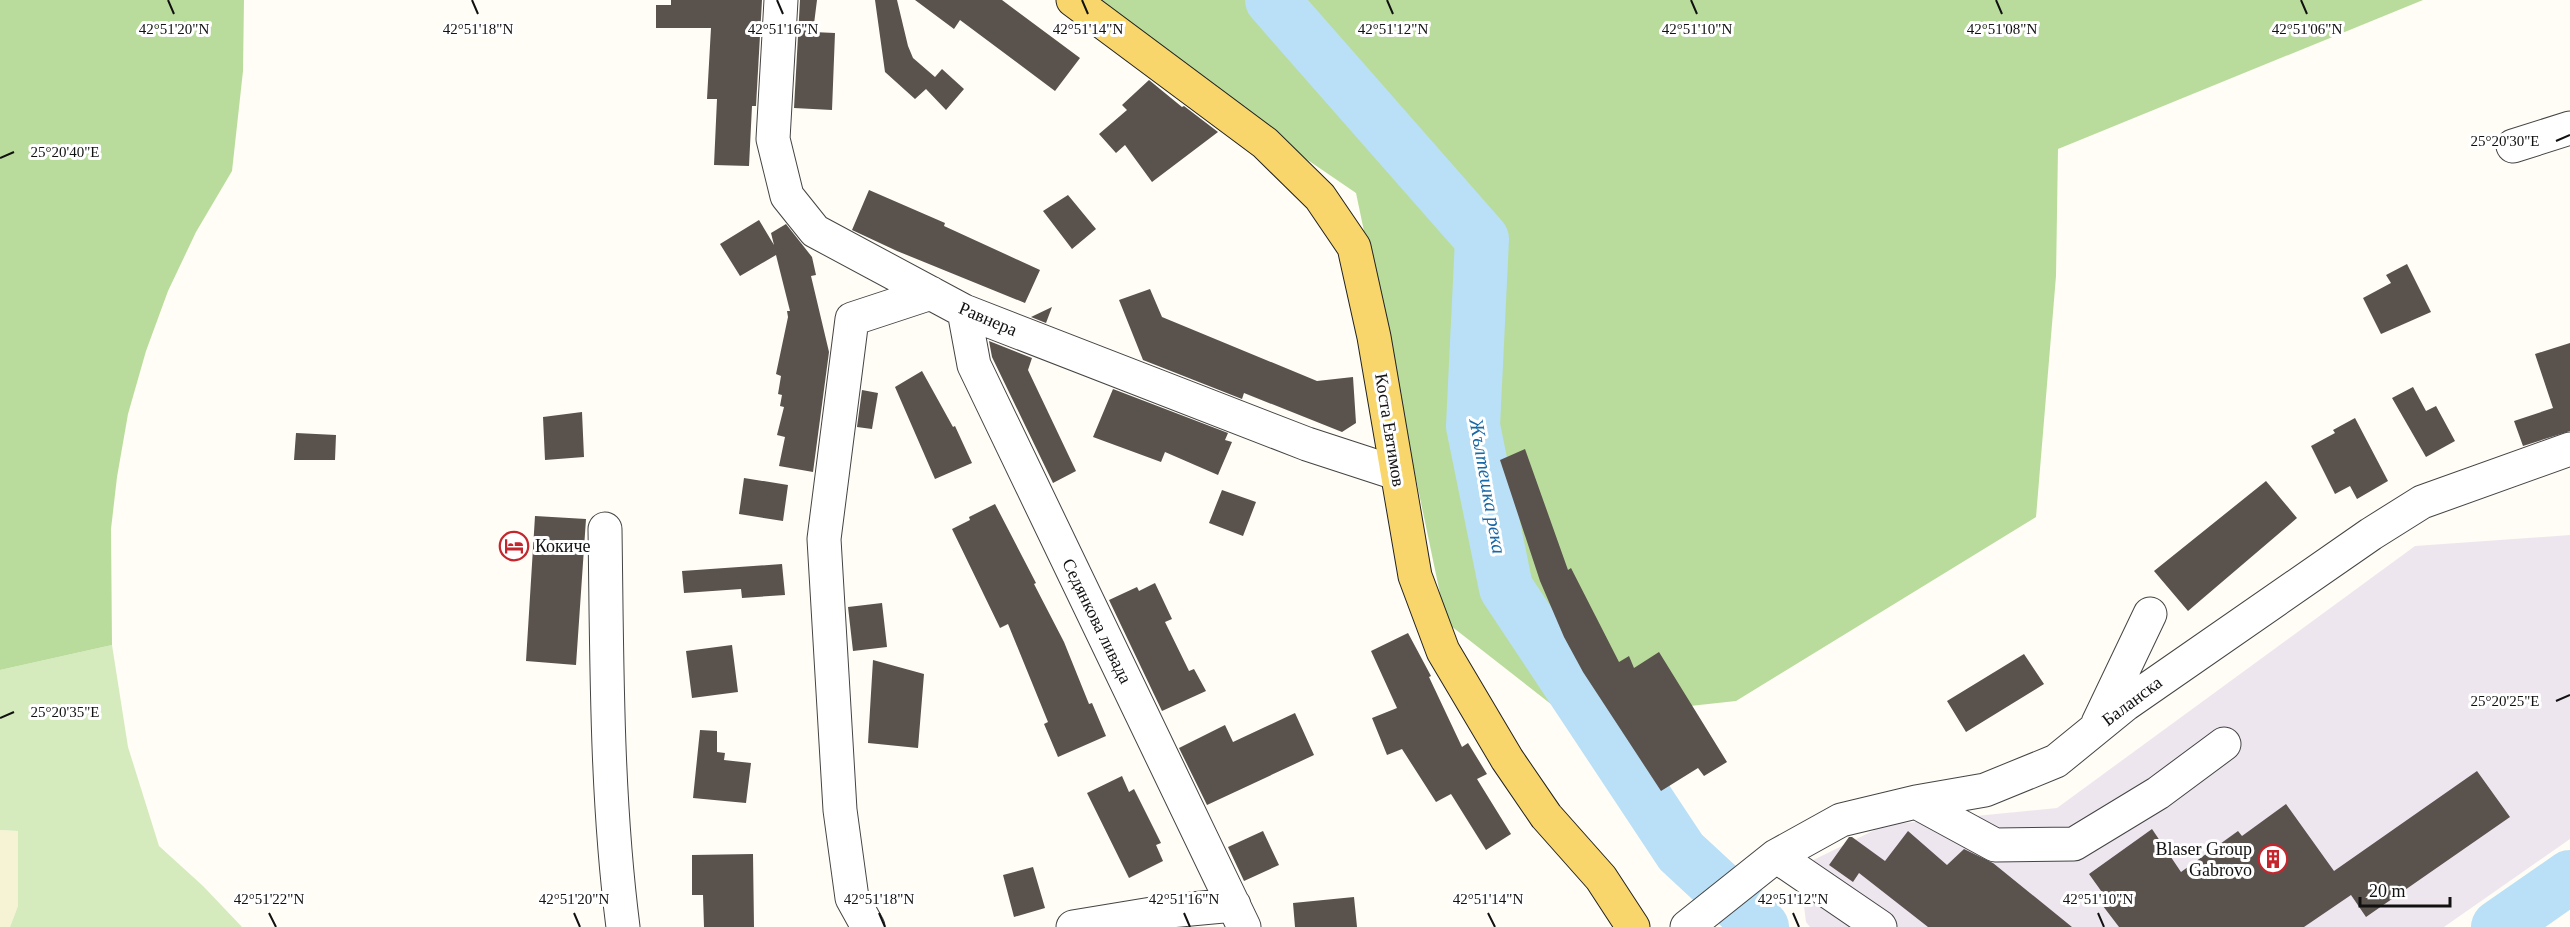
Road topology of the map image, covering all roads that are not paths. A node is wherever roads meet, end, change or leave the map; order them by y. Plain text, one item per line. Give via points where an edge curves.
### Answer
1 (781, 0) edge
2 (1073, 0) edge
3 (2570, 128) edge
4 (2513, 146) dead end
5 (931, 293) junction
6 (964, 311) junction
7 (2570, 449) edge
8 (1396, 473) junction
9 (605, 528) dead end
10 (2151, 614) dead end
11 (2094, 730) junction
12 (2224, 744) dead end
13 (1916, 802) junction
14 (1767, 862) junction
15 (1239, 916) edge
16 (623, 927) edge
17 (868, 927) edge
18 (1073, 927) edge
19 (1633, 927) edge
20 (1687, 927) edge
21 (1880, 927) edge

1 - 5 street, Равнера via 774,139 787,196 815,231
2 - 8 main road, Коста Евтимов via 1265,143 1320,197 1354,247 1374,337
3 - 4 street
5 - 6 street, Равнера
5 - 17 street via 852,319 824,539 840,810 852,898
6 - 8 street, Равнера via 1307,444
6 - 15 street, Седянкова ливада via 974,365
7 - 11 street, Баланска via 2422,502 2126,704
8 - 19 main road, Коста Евтимов via 1416,576 1443,651 1506,759 1546,816 1601,878
9 - 16 street via 609,756
10 - 11 street
11 - 13 street, Баланска via 2056,761 1985,790
12 - 13 street via 2158,793 2074,844 1995,845
13 - 14 street, Баланска via 1841,820
14 - 20 street, Баланска
14 - 21 street
15 - 18 street via 1170,911

